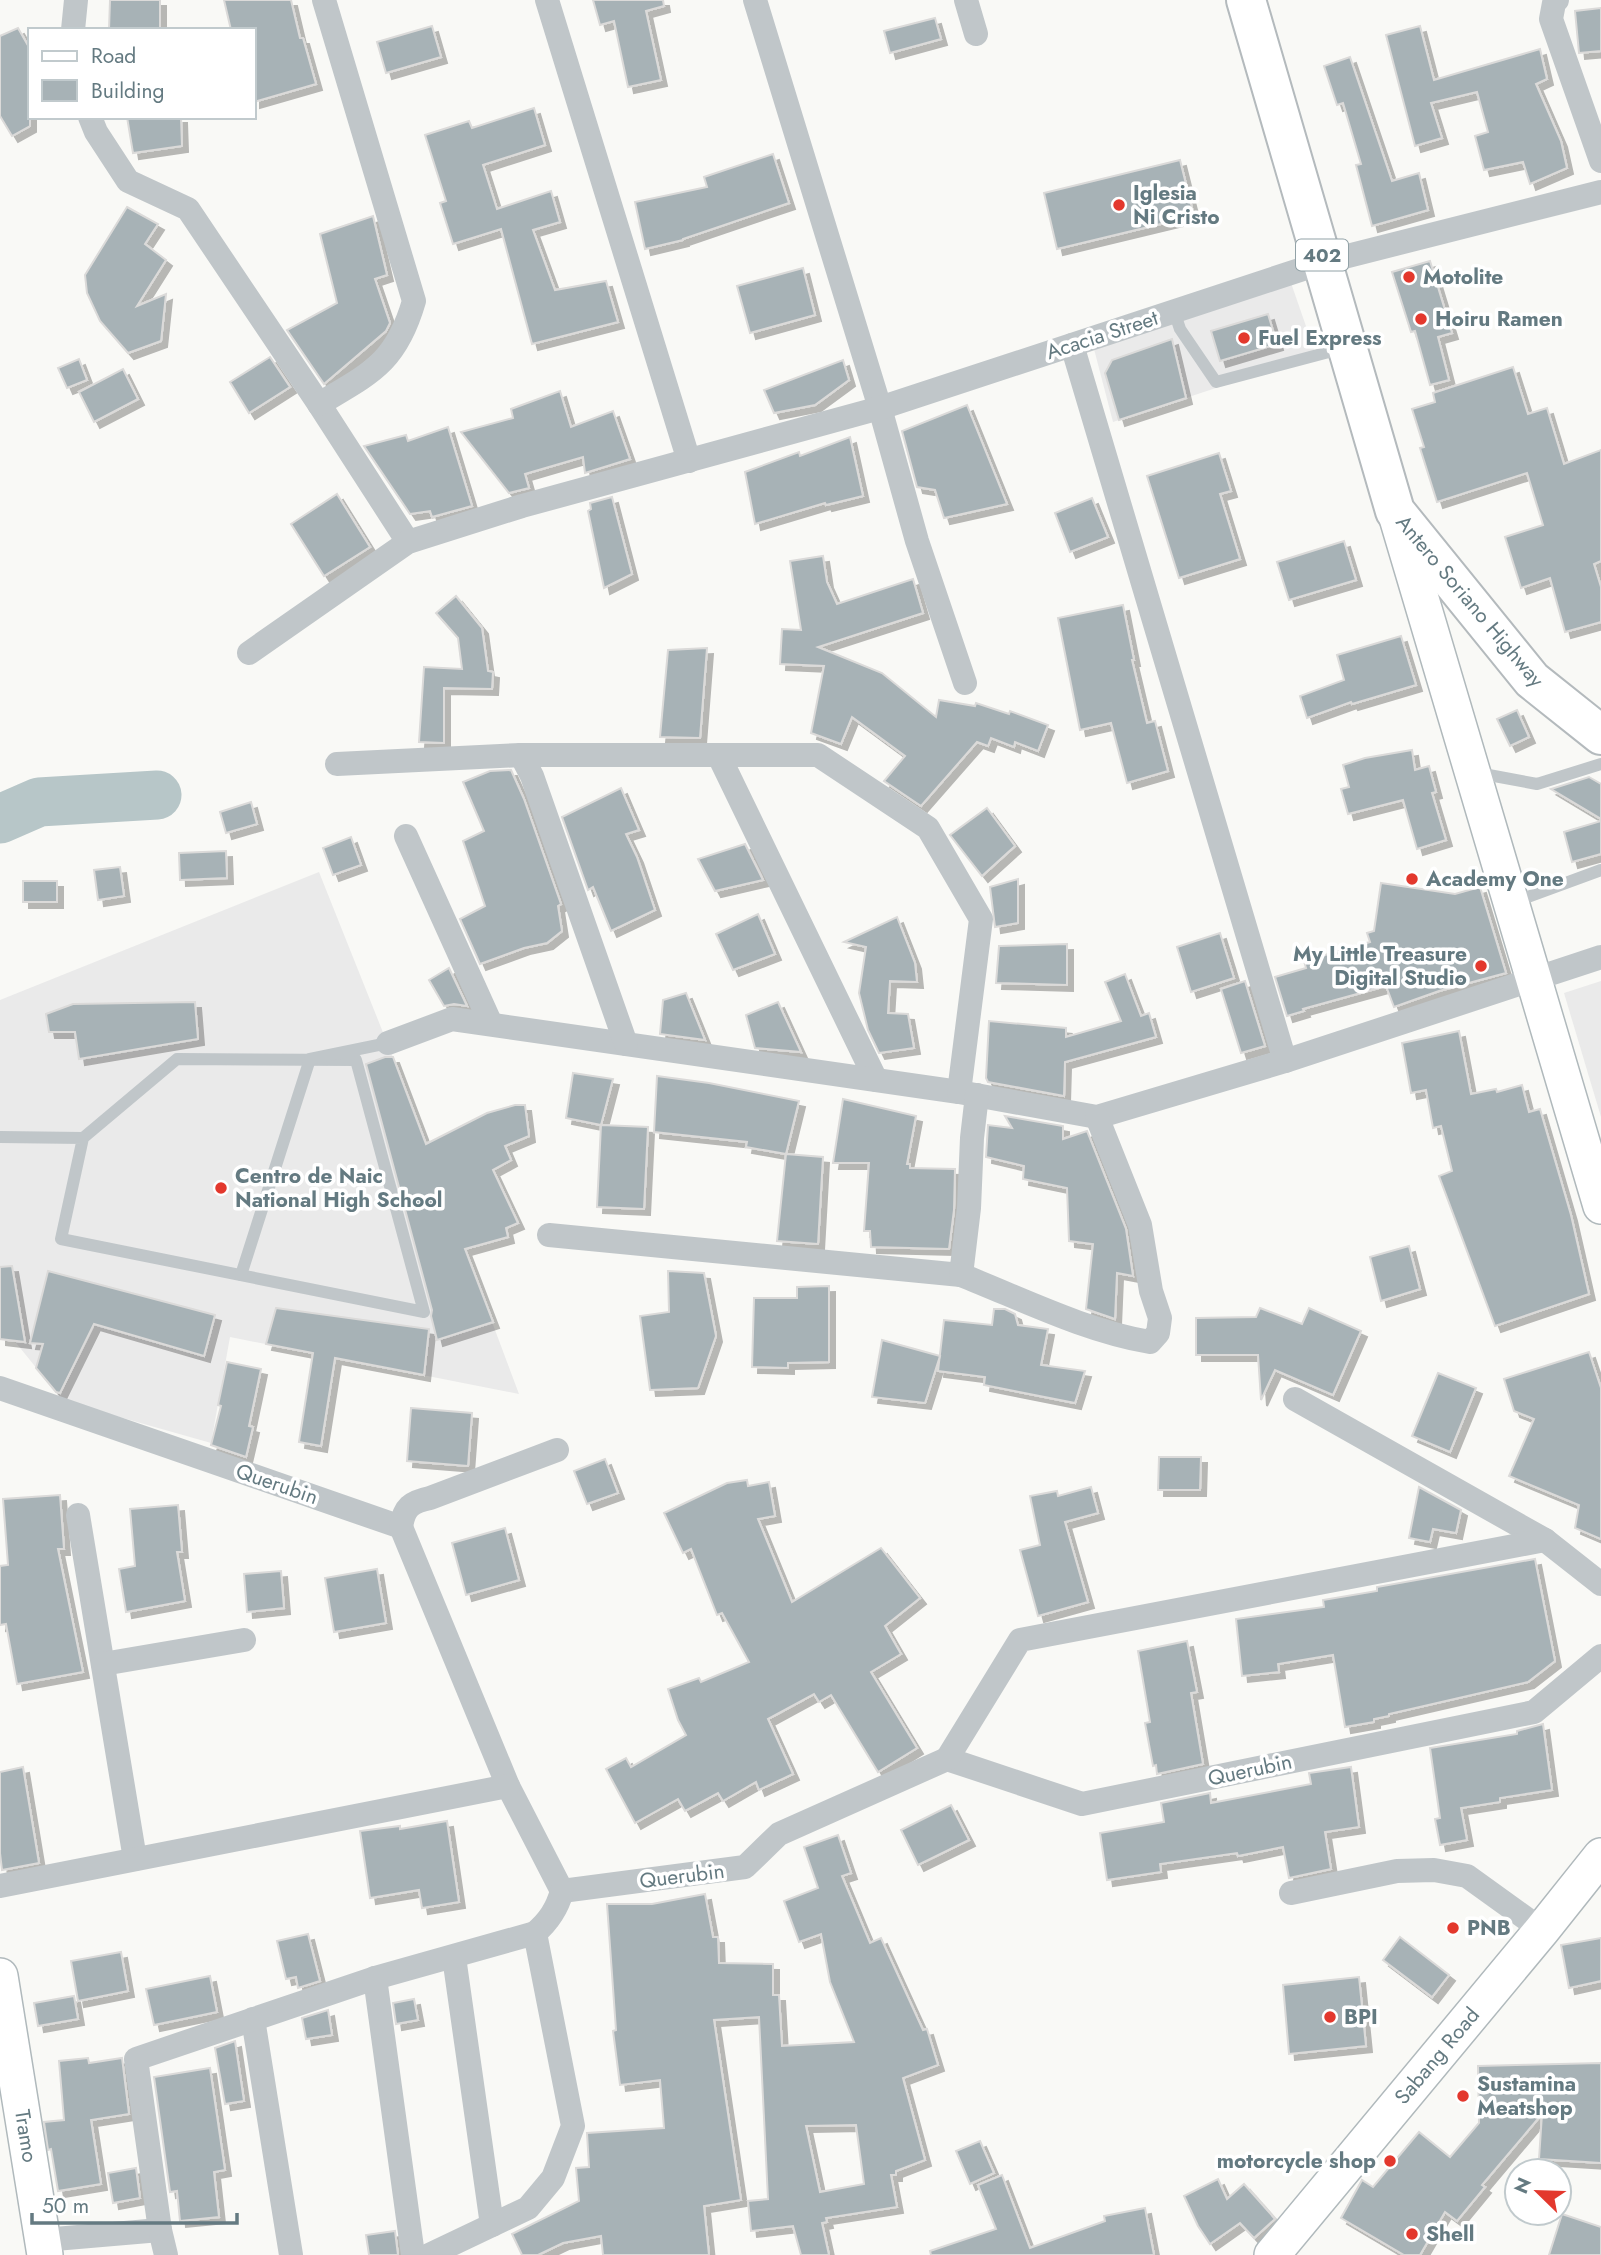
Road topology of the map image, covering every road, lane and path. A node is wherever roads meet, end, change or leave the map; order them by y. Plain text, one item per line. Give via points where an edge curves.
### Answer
1 (76, 0) edge
2 (324, 0) edge
3 (547, 0) edge
4 (755, 0) edge
5 (966, 0) edge
6 (1246, 0) edge
7 (1554, 1) edge
8 (73, 28) edge
9 (976, 34) dead end
10 (91, 119) edge
11 (1601, 161) edge
12 (1601, 192) edge
13 (1324, 262) junction
14 (1174, 311) junction
15 (1072, 345) junction
16 (1348, 347) junction
17 (319, 404) junction
18 (880, 408) junction
19 (689, 461) junction
20 (1395, 511) junction
21 (408, 542) junction
22 (249, 653) dead end
23 (965, 683) dead end
24 (1601, 735) edge
25 (521, 755) junction
26 (719, 756) junction
27 (337, 764) dead end
28 (1601, 764) edge
29 (1471, 772) junction
30 (406, 836) dead end
31 (1601, 870) edge
32 (1510, 904) junction
33 (1601, 957) edge
34 (1533, 980) junction
35 (491, 1024) junction
36 (387, 1043) joint
37 (626, 1044) junction
38 (310, 1059) junction
39 (1285, 1061) junction
40 (876, 1080) junction
41 (968, 1093) junction
42 (1097, 1117) junction
43 (0, 1137) edge
44 (83, 1138) junction
45 (1601, 1206) edge
46 (549, 1235) dead end
47 (241, 1275) junction
48 (961, 1275) junction
49 (0, 1388) edge
50 (1295, 1399) dead end
51 (557, 1450) dead end
52 (78, 1515) dead end
53 (401, 1527) junction
54 (1545, 1540) junction
55 (1601, 1584) edge
56 (244, 1640) dead end
57 (1601, 1656) edge
58 (103, 1664) junction
59 (947, 1759) junction
60 (508, 1786) junction
61 (1601, 1856) edge
62 (135, 1859) junction
63 (0, 1886) edge
64 (562, 1891) junction
65 (1291, 1893) dead end
66 (1542, 1930) junction
67 (535, 1933) junction
68 (454, 1957) junction
69 (0, 1976) edge
70 (375, 1978) junction
71 (253, 2019) junction
72 (492, 2225) junction
73 (160, 2230) junction
74 (44, 2248) edge
75 (1284, 2252) edge
76 (166, 2255) edge
77 (291, 2255) edge
78 (413, 2255) edge
79 (429, 2255) edge

1 - 8 street
2 - 17 street via 414,301 393,350 375,370
3 - 19 street
4 - 18 street
5 - 9 street
6 - 13 main road, Antero Soriano Highway / 402
7 - 11 street via 1551,19
10 - 17 street via 128,181 188,209
12 - 13 street, Acacia Street
13 - 14 street, Acacia Street
13 - 16 main road, Antero Soriano Highway / 402
14 - 15 street, Acacia Street
14 - 16 lane via 1180,329 1216,382
15 - 18 street, Acacia Street
15 - 39 street
16 - 20 main road, Antero Soriano Highway / 402
17 - 21 street
18 - 19 street, Acacia Street
18 - 23 street via 917,541
19 - 21 street, Acacia Street
20 - 24 main road, Antero Soriano Highway via 1532,680
20 - 29 main road, 402
21 - 22 street, Acacia Street
25 - 26 street
25 - 27 street
25 - 37 street
26 - 40 street
26 - 41 street via 818,755 928,828 981,919
28 - 29 lane via 1537,783
29 - 32 main road, 402
30 - 35 street
31 - 32 lane
32 - 34 main road, 402
33 - 34 street
34 - 39 street
34 - 45 main road, 402
35 - 36 street via 452,1019
35 - 37 street
36 - 38 lane
37 - 40 street
38 - 44 lane via 177,1059
38 - 47 lane
38 - 47 lane via 356,1060 424,1312
39 - 42 street
40 - 41 street
41 - 42 street
41 - 48 street via 970,1208
42 - 48 street via 1140,1225 1160,1318 1158,1333 1150,1342 1128,1338
43 - 44 lane
44 - 47 lane via 61,1239
46 - 48 street
49 - 53 street, Querubin
50 - 54 street
51 - 53 street via 418,1500 408,1505
52 - 58 street
53 - 60 street
54 - 55 street
54 - 59 street via 1020,1640
56 - 58 street
57 - 59 street, Querubin via 1534,1712 1082,1804
58 - 62 street
59 - 64 street, Querubin via 779,1834 745,1867
60 - 62 street
60 - 64 street
61 - 66 main road, Sabang Road
62 - 63 street
64 - 67 street via 552,1914
65 - 66 street via 1397,1871 1434,1870 1468,1876
66 - 75 main road, Sabang Road
67 - 68 street
67 - 72 street via 573,2126 553,2178 528,2208
68 - 70 street
68 - 72 street
69 - 74 main road, Tramo
70 - 71 street
70 - 78 street
71 - 73 street via 136,2059
71 - 77 street
72 - 79 street
73 - 74 street
73 - 76 street

